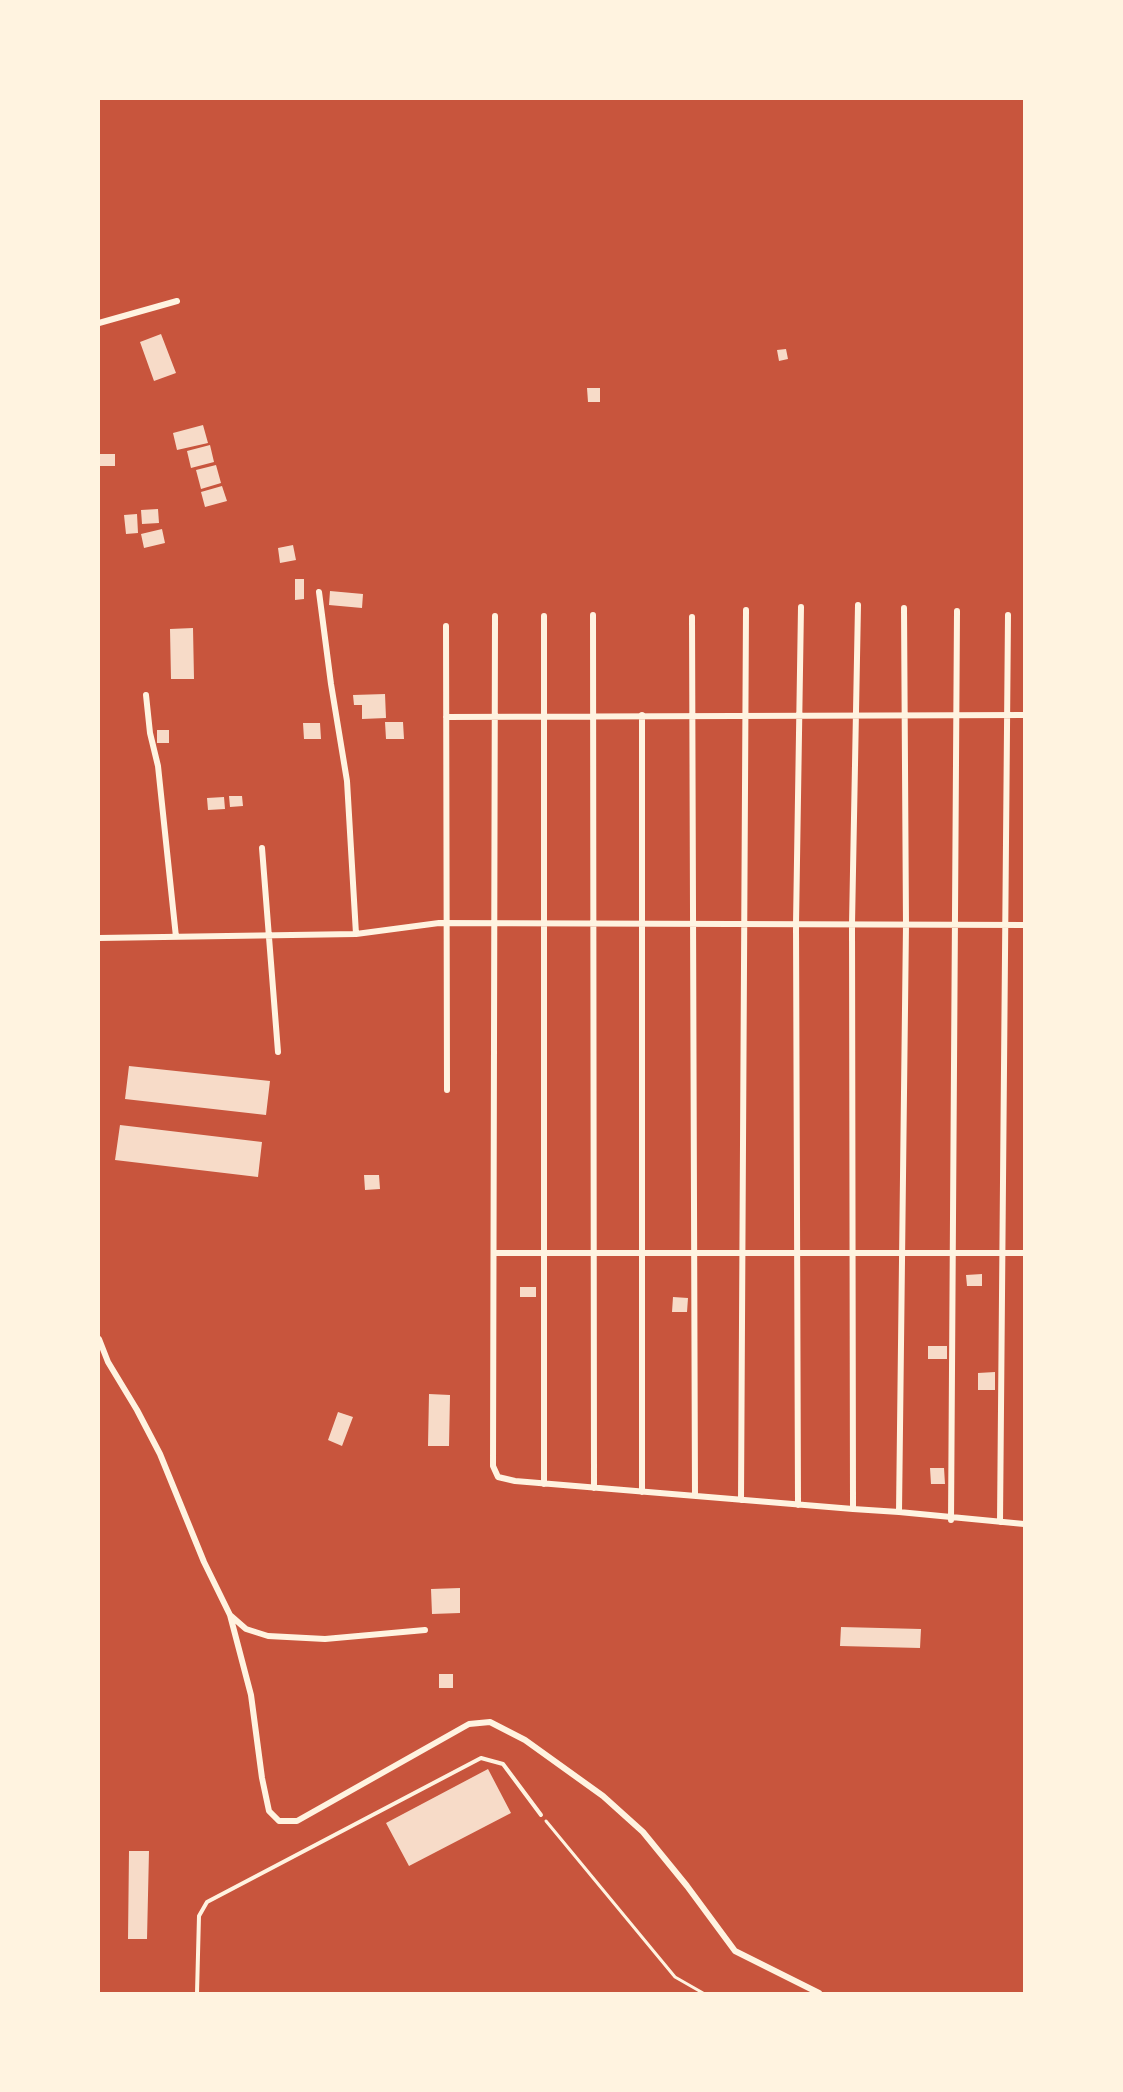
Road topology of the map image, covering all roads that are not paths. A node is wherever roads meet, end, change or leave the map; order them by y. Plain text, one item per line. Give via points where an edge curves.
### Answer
1 (177, 301) dead end
2 (99, 323) edge
3 (319, 592) dead end
4 (858, 605) dead end
5 (801, 606) dead end
6 (904, 608) dead end
7 (746, 610) dead end
8 (957, 611) dead end
9 (593, 615) dead end
10 (1008, 615) dead end
11 (495, 616) dead end
12 (544, 616) dead end
13 (692, 617) dead end
14 (446, 626) dead end
15 (146, 695) dead end
16 (693, 715) junction
17 (745, 715) junction
18 (799, 715) junction
19 (856, 715) junction
20 (904, 715) junction
21 (956, 715) junction
22 (1007, 715) junction
23 (1024, 715) edge
24 (495, 716) junction
25 (544, 716) junction
26 (593, 716) junction
27 (642, 716) junction
28 (446, 717) junction
29 (262, 848) dead end
30 (447, 923) junction
31 (495, 923) junction
32 (544, 923) junction
33 (593, 923) junction
34 (642, 923) junction
35 (693, 924) junction
36 (744, 924) junction
37 (796, 924) junction
38 (852, 924) junction
39 (906, 925) junction
40 (954, 925) junction
41 (1005, 925) junction
42 (1024, 925) edge
43 (356, 934) junction
44 (269, 936) junction
45 (176, 937) junction
46 (99, 938) edge
47 (278, 1052) dead end
48 (447, 1090) dead end
49 (494, 1252) junction
50 (544, 1252) junction
51 (593, 1253) junction
52 (642, 1253) junction
53 (694, 1253) junction
54 (742, 1253) junction
55 (797, 1253) junction
56 (854, 1253) junction
57 (903, 1253) junction
58 (954, 1253) junction
59 (1002, 1253) junction
60 (1024, 1253) edge
61 (99, 1339) edge
62 (544, 1484) junction
63 (594, 1488) junction
64 (642, 1492) junction
65 (695, 1496) junction
66 (741, 1500) junction
67 (798, 1505) junction
68 (853, 1509) junction
69 (899, 1512) junction
70 (951, 1519) junction
71 (1000, 1522) junction
72 (1024, 1524) edge
73 (230, 1615) junction
74 (425, 1630) dead end
75 (541, 1815) road end
76 (197, 1993) edge
77 (819, 1993) edge

1 - 2 street
3 - 43 street via 347,781
4 - 19 street
5 - 18 street
6 - 20 street
7 - 17 street
8 - 21 street
9 - 26 street
10 - 22 street
11 - 24 street
12 - 25 street
13 - 16 street
14 - 28 street
15 - 45 street via 158,766
16 - 17 street
16 - 27 street
16 - 35 street
17 - 18 street
17 - 36 street
18 - 19 street
18 - 37 street
19 - 20 street
19 - 38 street
20 - 21 street
20 - 39 street
21 - 22 street
21 - 40 street
22 - 23 street
22 - 41 street
24 - 25 street
24 - 28 street
24 - 31 street
25 - 26 street
25 - 32 street
26 - 27 street
26 - 33 street
27 - 34 street
28 - 30 street
29 - 44 street
30 - 31 street
30 - 43 street
30 - 48 street
31 - 32 street
31 - 49 street
32 - 33 street
32 - 50 street
33 - 34 street
33 - 51 street
34 - 35 street
34 - 52 street
35 - 36 street
35 - 53 street
36 - 37 street
36 - 54 street
37 - 38 street
37 - 55 street
38 - 39 street
38 - 56 street
39 - 40 street
39 - 57 street
40 - 41 street
40 - 58 street
41 - 42 street
41 - 59 street
43 - 44 street
44 - 45 street
44 - 47 street
45 - 46 street
49 - 50 street
49 - 62 street via 493,1466 498,1477
50 - 51 street
50 - 62 street
51 - 52 street
51 - 63 street
52 - 53 street
52 - 64 street
53 - 54 street
53 - 65 street
54 - 55 street
54 - 66 street
55 - 56 street
55 - 67 street
56 - 57 street
56 - 68 street
57 - 58 street
57 - 69 street
58 - 59 street
58 - 70 street
59 - 60 street
59 - 71 street
61 - 73 street via 160,1454
62 - 63 street
63 - 64 street
64 - 65 street
65 - 66 street
66 - 67 street
67 - 68 street
68 - 69 street
69 - 70 street
70 - 71 street
71 - 72 street
73 - 74 street via 246,1629 268,1636 325,1639
73 - 77 street via 251,1695 269,1811 279,1821 297,1821 469,1724 490,1722 525,1740 643,1832 735,1952
75 - 76 lane via 502,1764 481,1758 207,1902 199,1916

